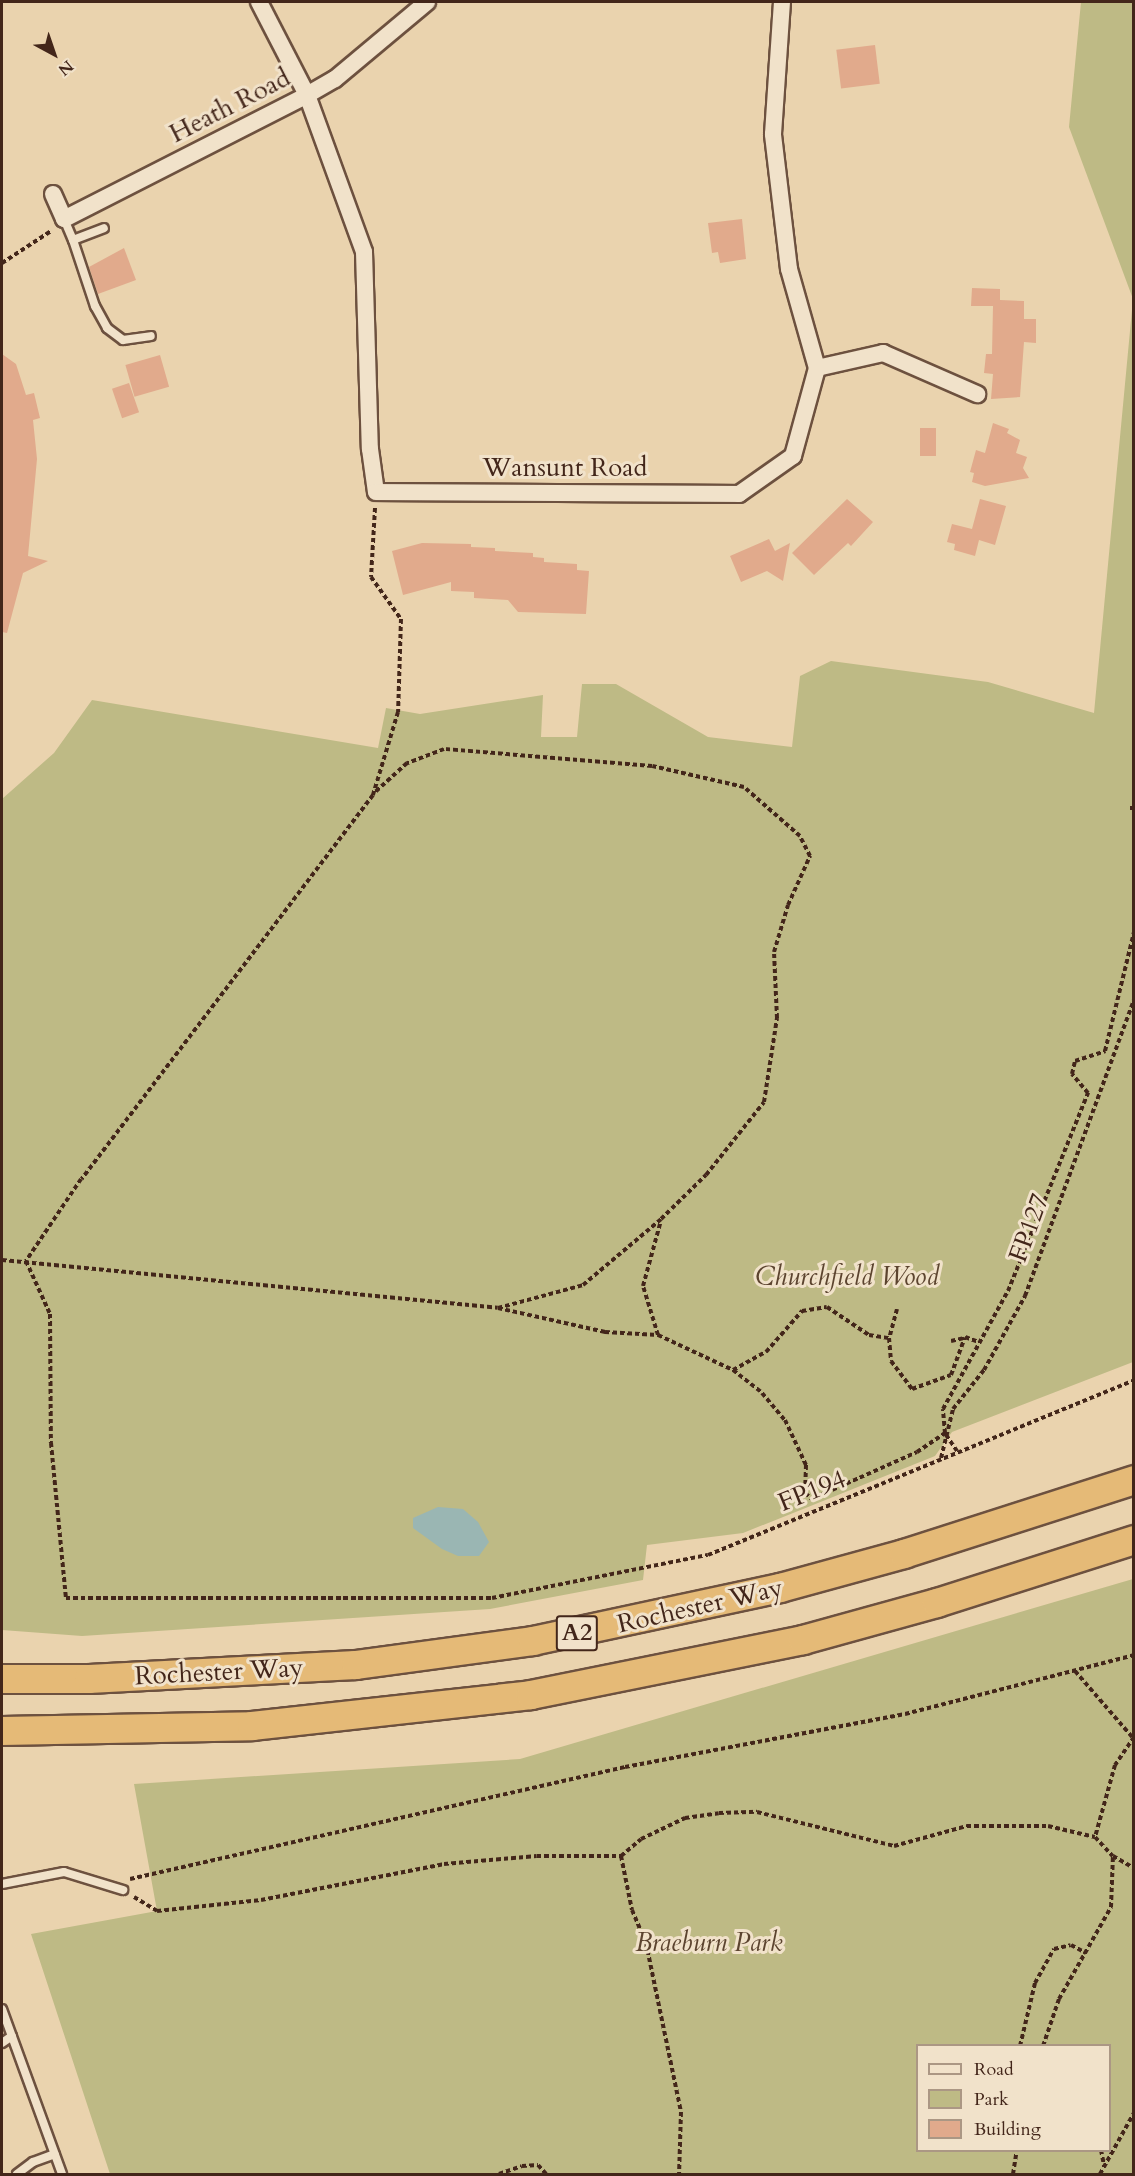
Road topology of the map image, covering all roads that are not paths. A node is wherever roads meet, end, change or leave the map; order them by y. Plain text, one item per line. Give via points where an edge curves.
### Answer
1 (259, 2) edge
2 (428, 2) edge
3 (782, 2) edge
4 (307, 95) junction
5 (53, 194) dead end
6 (64, 219) junction
7 (104, 228) dead end
8 (74, 240) junction
9 (151, 336) dead end
10 (817, 368) junction
11 (977, 394) dead end
12 (1134, 1480) edge
13 (1134, 1540) edge
14 (2, 1679) edge
15 (2, 1731) edge
16 (2, 1884) edge
17 (123, 1890) road end
18 (2, 2009) edge
19 (12, 2036) junction
20 (2, 2043) edge
21 (55, 2154) junction
22 (17, 2175) edge
23 (62, 2175) edge

1 - 4 street
2 - 4 street, Heath Road via 335,79
3 - 10 street via 773,134 789,269
4 - 6 street, Heath Road
4 - 10 street, Wansunt Road via 364,252 370,449 376,492 739,494 793,456
5 - 6 street
6 - 8 lane
7 - 8 lane
8 - 9 lane via 95,306 107,328 123,340
10 - 11 street via 883,353
12 - 14 highway, Rochester Way / A2 via 904,1554 780,1588 533,1641 356,1665 89,1679
13 - 15 highway, Rochester Way / A2 via 937,1604 803,1640 531,1695 252,1726
16 - 17 lane via 64,1872
18 - 19 lane
19 - 20 lane
19 - 21 lane
21 - 22 lane via 33,2162
21 - 23 lane

